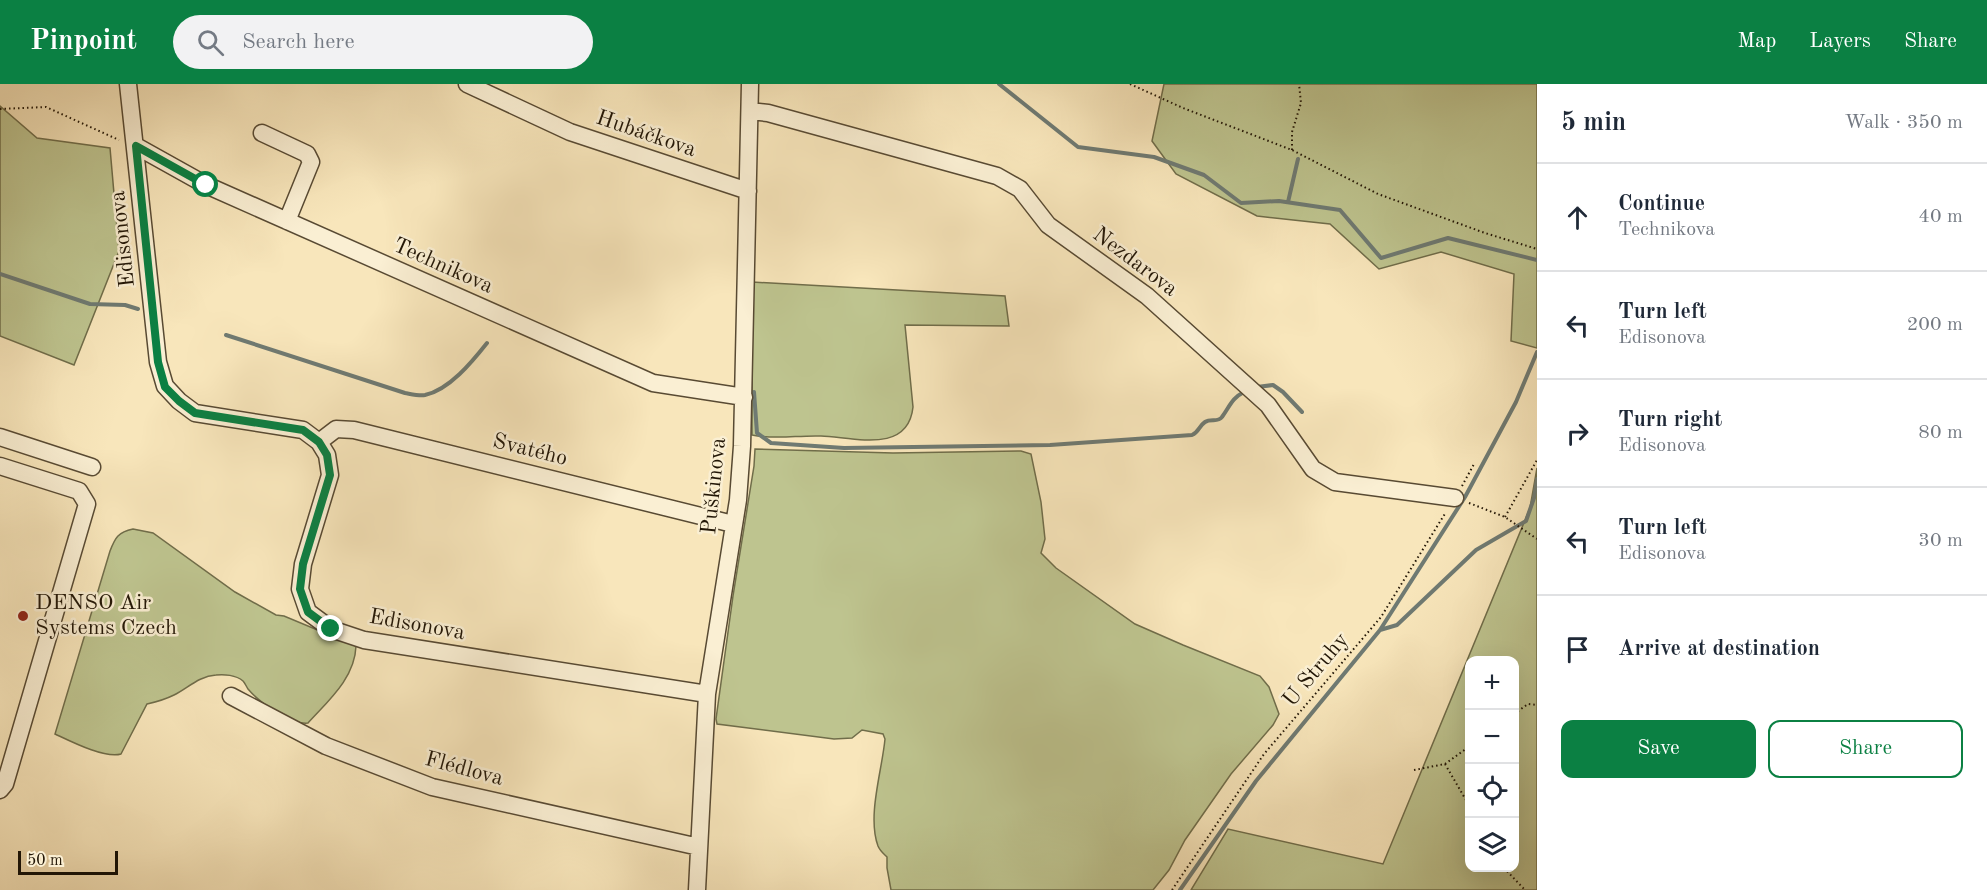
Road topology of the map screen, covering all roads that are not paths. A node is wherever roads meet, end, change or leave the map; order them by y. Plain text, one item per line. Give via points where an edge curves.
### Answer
1 (128, 84) edge
2 (467, 84) edge
3 (750, 84) edge
4 (750, 111) junction
5 (262, 133) dead end
6 (136, 146) junction
7 (748, 191) junction
8 (287, 221) junction
9 (744, 397) junction
10 (0, 437) edge
11 (319, 442) junction
12 (0, 466) edge
13 (93, 467) dead end
14 (1455, 498) road end
15 (733, 524) junction
16 (707, 694) junction
17 (231, 696) dead end
18 (0, 790) edge
19 (699, 847) junction
20 (697, 890) edge

1 - 6 street, Edisonova
2 - 7 street, Hubáčkova via 570,132
3 - 4 street, Puškinova
4 - 7 street, Puškinova
4 - 14 street, Nezdarova via 1005,180 1020,189 1048,225 1147,296 1268,405 1313,469 1335,482
5 - 8 street via 310,158
6 - 8 street, Technikova via 206,185
6 - 11 street, Edisonova via 158,362 165,387 195,413 303,430
7 - 9 street, Puškinova
8 - 9 street, Technikova via 653,383
9 - 15 street, Puškinova
10 - 13 street
11 - 15 street, Svatého via 336,429 354,430
11 - 16 street, Edisonova via 327,455 330,475 303,564 300,589 308,612 331,629 363,640
12 - 18 street via 79,491 87,504 5,784
15 - 16 street, Puškinova
16 - 19 street, Puškinova
17 - 19 street, Flédlova via 326,746 432,787
19 - 20 street, Puškinova

